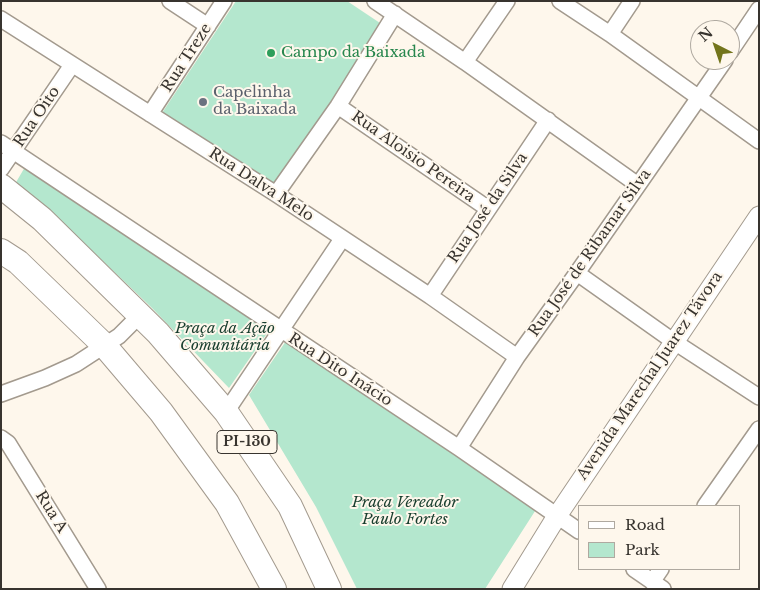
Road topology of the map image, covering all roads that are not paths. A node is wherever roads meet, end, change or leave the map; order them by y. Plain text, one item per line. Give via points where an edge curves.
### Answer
1 (170, 1) edge
2 (224, 1) edge
3 (375, 1) edge
4 (507, 1) edge
5 (560, 1) edge
6 (632, 1) edge
7 (759, 9) edge
8 (395, 14) junction
9 (1, 19) edge
10 (208, 26) junction
11 (610, 34) junction
12 (740, 37) edge
13 (465, 62) junction
14 (72, 65) junction
15 (718, 70) edge
16 (699, 99) junction
17 (338, 106) junction
18 (150, 114) junction
19 (548, 120) junction
20 (759, 141) edge
21 (7, 148) edge
22 (1, 169) edge
23 (638, 185) junction
24 (1, 186) edge
25 (276, 194) junction
26 (487, 208) junction
27 (759, 216) edge
28 (342, 239) junction
29 (1, 251) edge
30 (577, 274) junction
31 (430, 296) junction
32 (137, 314) junction
33 (281, 331) junction
34 (673, 341) junction
35 (104, 345) junction
36 (517, 357) junction
37 (1, 394) edge
38 (759, 397) edge
39 (226, 412) junction
40 (759, 429) edge
41 (1, 438) edge
42 (459, 448) junction
43 (706, 505) edge
44 (557, 516) junction
45 (578, 530) edge
46 (636, 570) edge
47 (661, 570) edge
48 (658, 585) edge
49 (98, 589) edge
50 (274, 589) edge
51 (330, 589) edge
52 (512, 589) edge

1 - 10 street
2 - 10 street, Rua Treze
3 - 8 street
4 - 13 street
5 - 11 street
6 - 11 street
7 - 12 street
8 - 13 street
8 - 17 street
9 - 14 street, Rua Dalva Melo
10 - 18 street, Rua Treze
11 - 16 street
13 - 19 street
14 - 18 street, Rua Dalva Melo
14 - 21 street, Rua Oito
15 - 16 street, Rua José de Ribamar Silva
16 - 20 street
16 - 23 street, Rua José de Ribamar Silva
17 - 25 street
17 - 26 street, Rua Aloisio Pereira
18 - 25 street, Rua Dalva Melo
19 - 23 street
19 - 26 street, Rua José da Silva
21 - 22 street, Rua Oito
21 - 33 street, Rua Dito Inácio
23 - 30 street, Rua José de Ribamar Silva
24 - 32 main road, PI-130 via 42,219
25 - 28 street, Rua Dalva Melo
26 - 31 street, Rua José da Silva
27 - 34 street, Avenida Marechal Juarez Távora
28 - 31 street, Rua Dalva Melo
28 - 33 street
29 - 35 main road, PI-130 via 18,262
30 - 34 street
30 - 36 street, Rua José de Ribamar Silva
31 - 36 street, Rua Dalva Melo
32 - 35 street via 119,336
32 - 39 main road, PI-130 via 158,332
33 - 39 street
33 - 42 street, Rua Dito Inácio
34 - 38 street
34 - 44 street, Avenida Marechal Juarez Távora
35 - 37 street via 76,364
35 - 50 main road, PI-130 via 161,412 227,503
36 - 42 street, Rua José de Ribamar Silva
39 - 51 main road, PI-130 via 290,506
40 - 43 street
41 - 49 street, Rua A via 8,443
42 - 44 street, Rua Dito Inácio
44 - 45 street, Rua Dito Inácio
44 - 52 street, Avenida Marechal Juarez Távora
46 - 48 street
47 - 48 street

